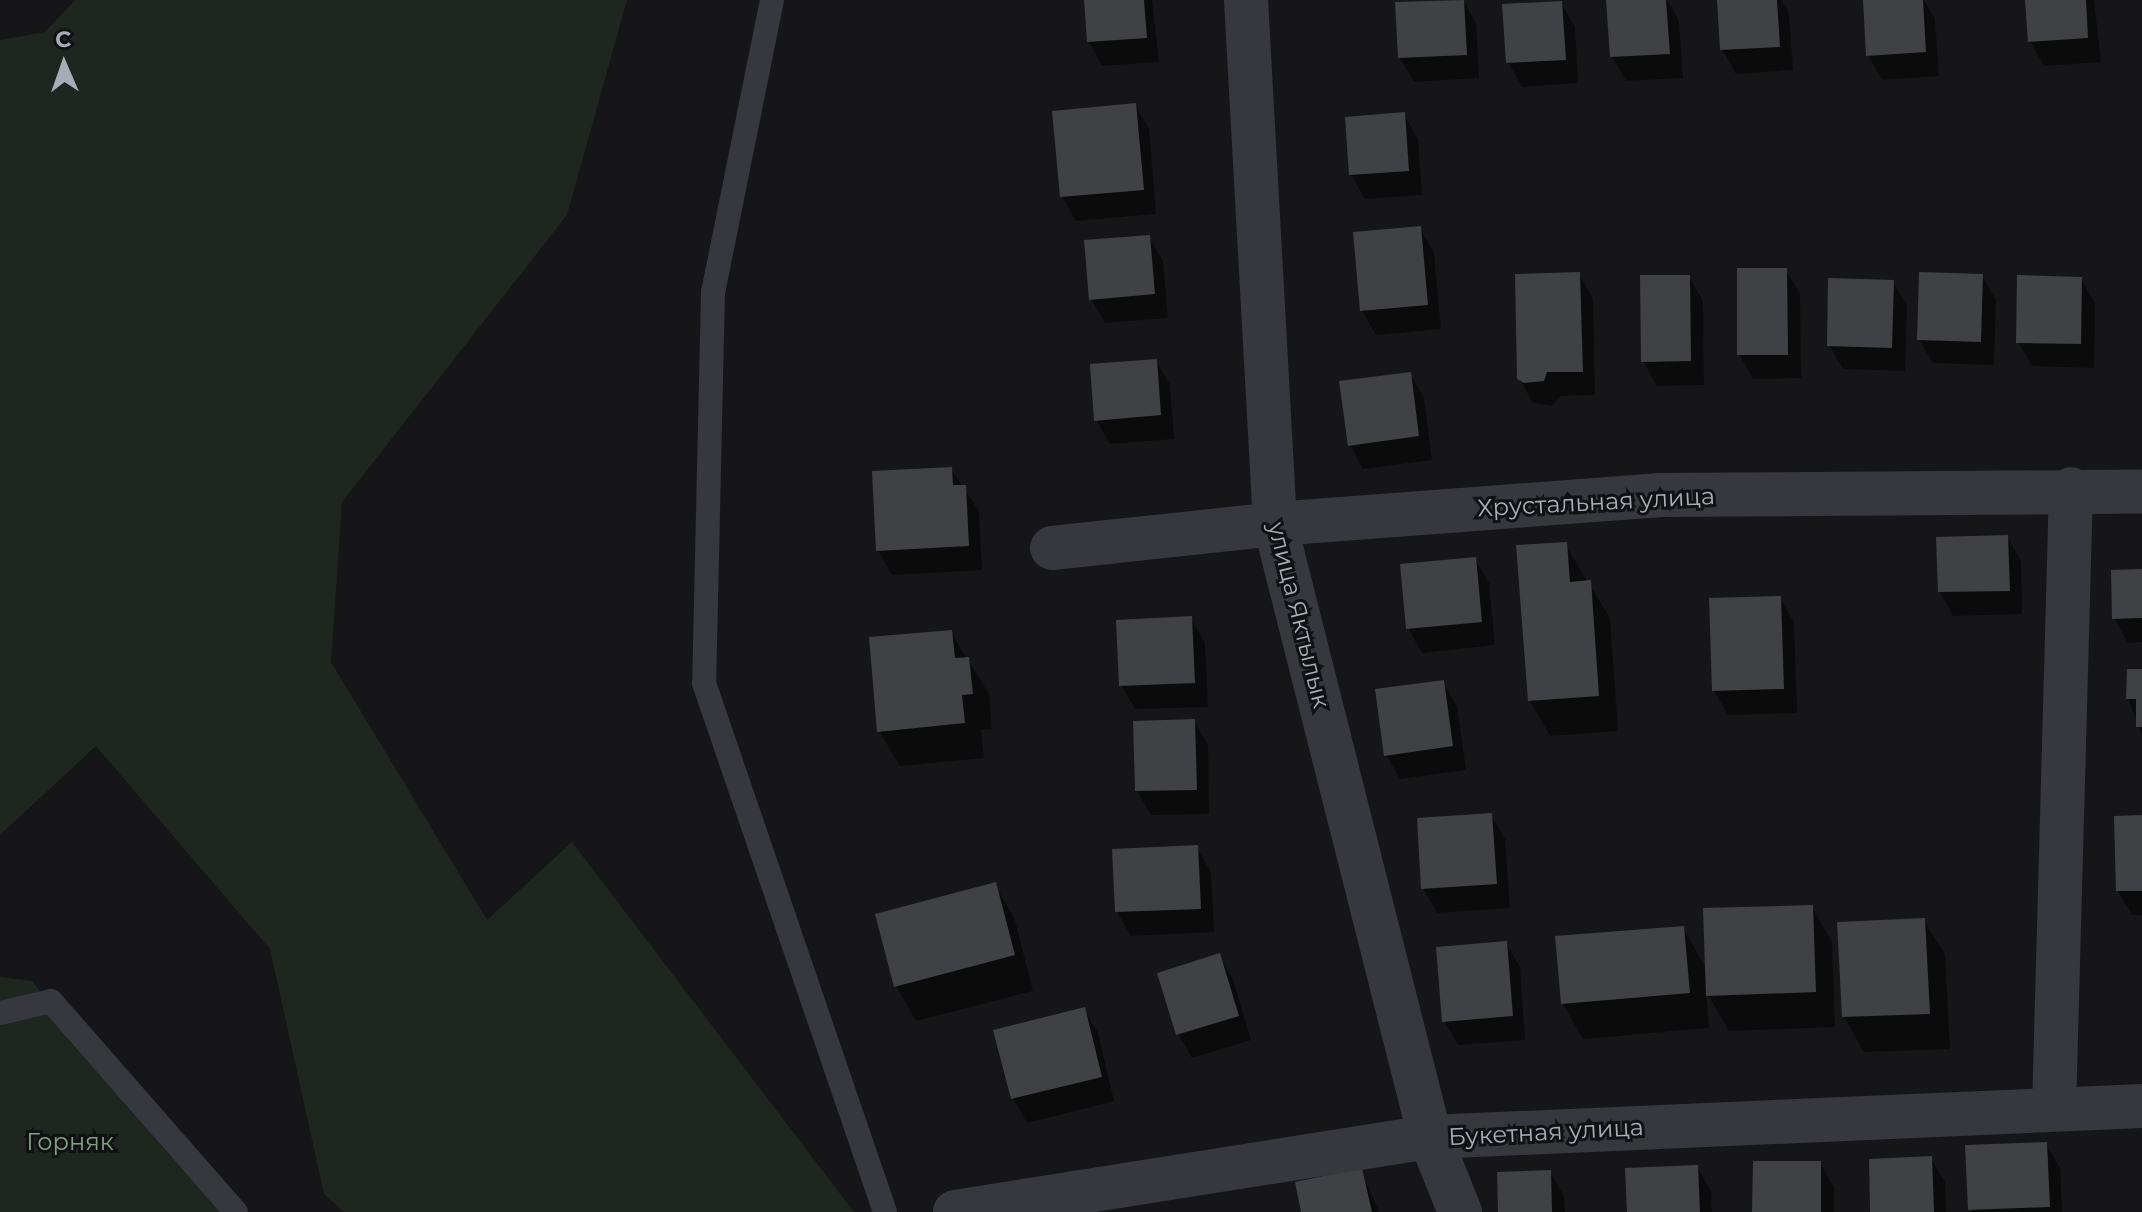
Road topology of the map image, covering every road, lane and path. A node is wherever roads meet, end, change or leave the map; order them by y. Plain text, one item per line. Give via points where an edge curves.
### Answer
1 (772, 0) edge
2 (1246, 0) edge
3 (2071, 489) junction
4 (2142, 492) edge
5 (1275, 524) junction
6 (1052, 548) dead end
7 (0, 1013) edge
8 (2142, 1106) edge
9 (2054, 1109) junction
10 (1430, 1137) junction
11 (236, 1212) edge
12 (885, 1212) edge
13 (955, 1212) edge
14 (1460, 1212) edge

1 - 12 lane via 713,292 704,683
2 - 5 street, улица Яктылык
3 - 4 street, Хрустальная улица
3 - 5 street, Хрустальная улица via 1658,495
3 - 9 street
5 - 6 street, Хрустальная улица
5 - 10 street, улица Яктылык
7 - 11 lane via 51,1001
8 - 9 street, Букетная улица
9 - 10 street, Букетная улица
10 - 13 street, Букетная улица
10 - 14 street, улица Яктылык

